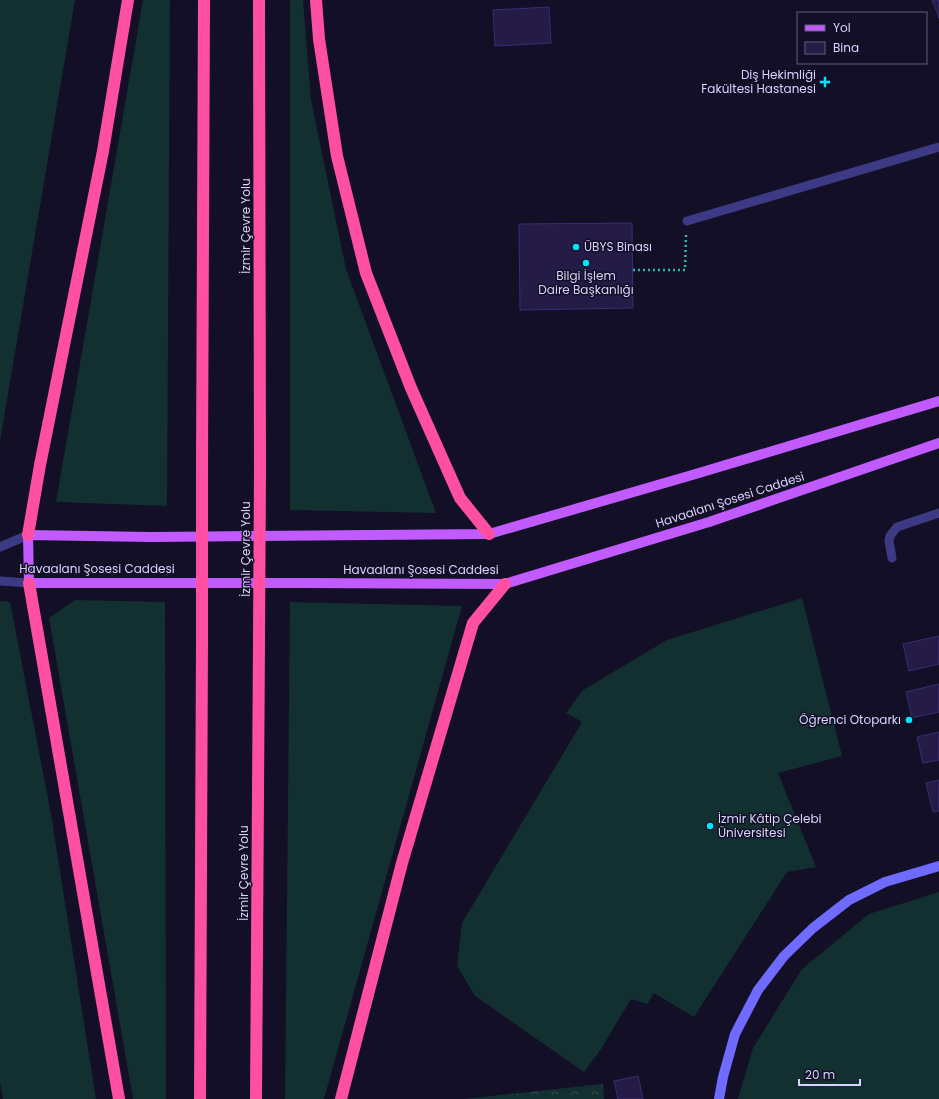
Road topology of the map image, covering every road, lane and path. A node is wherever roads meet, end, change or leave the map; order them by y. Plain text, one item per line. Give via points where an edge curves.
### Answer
1 (128, 0) edge
2 (204, 0) edge
3 (259, 0) edge
4 (316, 0) edge
5 (939, 147) edge
6 (687, 221) joint
7 (632, 270) dead end
8 (939, 401) edge
9 (939, 442) edge
10 (939, 513) edge
11 (489, 534) junction
12 (28, 536) junction
13 (0, 548) edge
14 (892, 558) dead end
15 (0, 581) edge
16 (28, 583) junction
17 (505, 584) junction
18 (939, 866) edge
19 (119, 1099) edge
20 (200, 1099) edge
21 (256, 1099) edge
22 (341, 1099) edge
23 (719, 1099) edge

1 - 12 highway via 103,151
2 - 20 highway, bridge
3 - 21 highway, İzmir Çevre Yolu, bridge via 260,468
4 - 11 highway via 319,39 337,156 366,272 412,388 460,498
5 - 6 lane
6 - 7 path via 684,270
8 - 11 main road
9 - 17 main road, Havaalanı Şosesi Caddesi via 709,522
10 - 14 lane via 897,527 889,541
11 - 12 main road
12 - 13 lane
12 - 16 main road
15 - 16 lane, Havaalanı Şosesi Caddesi
16 - 17 main road, Havaalanı Şosesi Caddesi
16 - 19 highway
17 - 22 highway via 473,624 402,863
18 - 23 street via 885,882 849,900 813,928 784,956 758,990 735,1034

